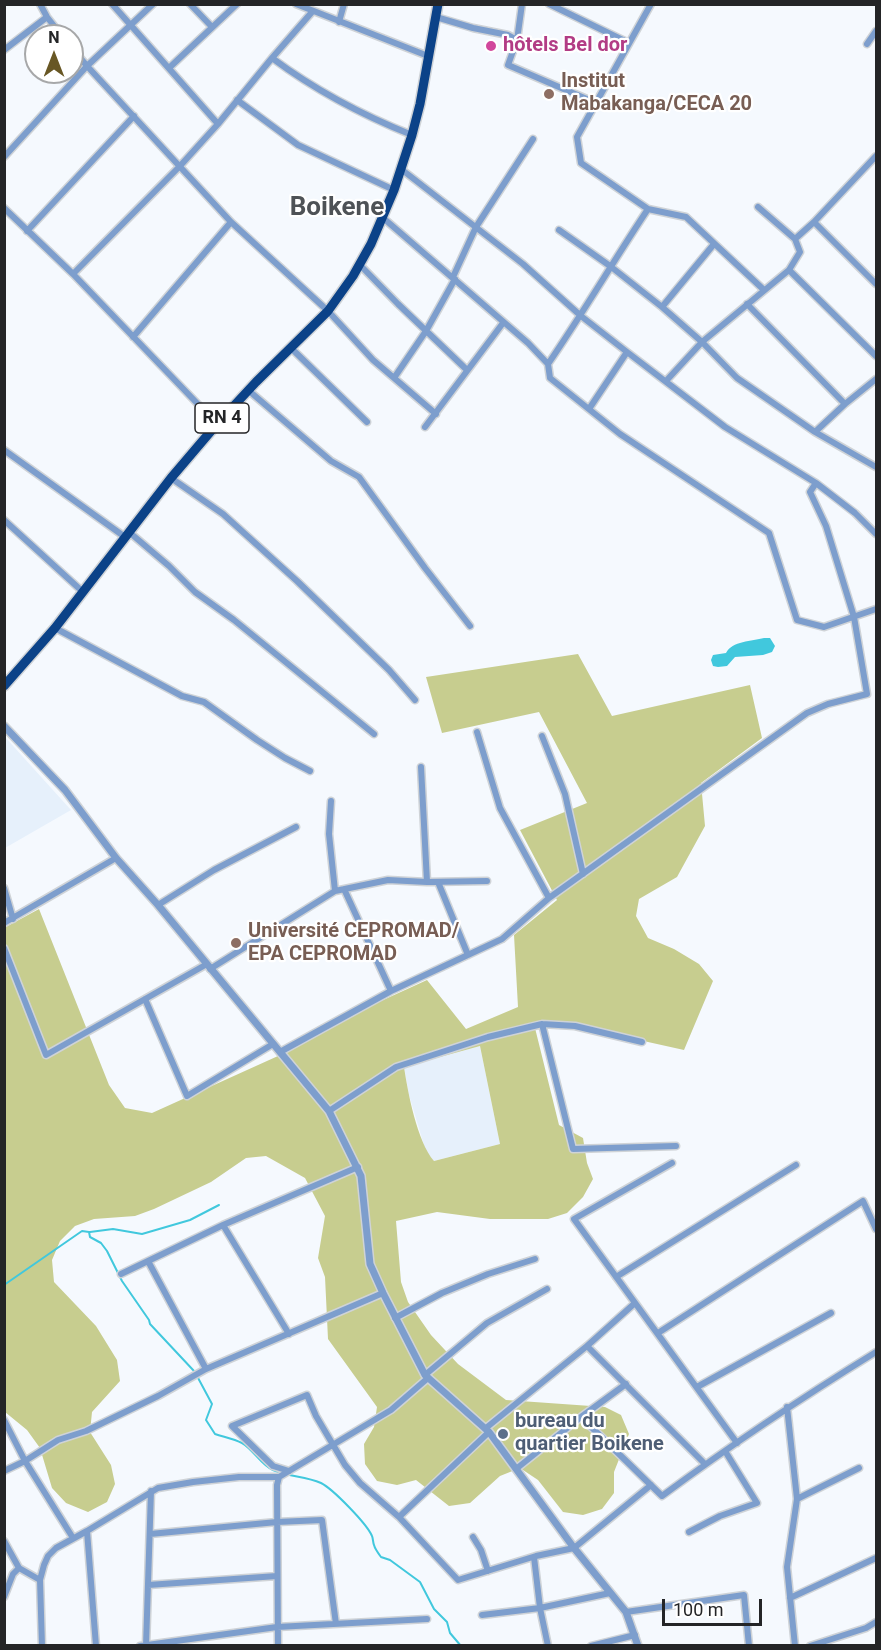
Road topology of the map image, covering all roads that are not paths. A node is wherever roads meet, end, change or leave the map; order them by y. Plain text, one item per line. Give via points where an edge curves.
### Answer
1 (40, 4) edge
2 (112, 4) edge
3 (153, 4) edge
4 (190, 4) edge
5 (237, 4) edge
6 (296, 4) edge
7 (344, 4) edge
8 (438, 4) edge
9 (522, 4) edge
10 (549, 4) edge
11 (568, 4) edge
12 (651, 4) edge
13 (312, 12) junction
14 (565, 12) junction
15 (47, 17) junction
16 (436, 17) junction
17 (339, 22) junction
18 (53, 24) edge
19 (130, 25) junction
20 (213, 27) junction
21 (876, 31) edge
22 (517, 40) junction
23 (629, 43) junction
24 (867, 44) dead end
25 (4, 50) edge
26 (428, 56) junction
27 (272, 58) junction
28 (84, 62) edge
29 (87, 66) junction
30 (169, 68) junction
31 (237, 100) junction
32 (596, 103) junction
33 (134, 116) junction
34 (218, 124) junction
35 (412, 135) junction
36 (533, 139) dead end
37 (876, 156) edge
38 (4, 157) edge
39 (180, 166) junction
40 (401, 169) junction
41 (394, 190) junction
42 (758, 207) dead end
43 (4, 208) edge
44 (648, 209) junction
45 (382, 217) junction
46 (231, 222) junction
47 (814, 222) junction
48 (476, 227) junction
49 (559, 230) dead end
50 (27, 231) junction
51 (795, 239) junction
52 (714, 244) junction
53 (359, 264) junction
54 (610, 266) junction
55 (789, 270) junction
56 (73, 274) junction
57 (454, 278) junction
58 (876, 284) edge
59 (764, 290) junction
60 (747, 304) junction
61 (662, 307) junction
62 (328, 311) junction
63 (581, 316) junction
64 (503, 323) junction
65 (426, 331) junction
66 (133, 337) junction
67 (702, 342) junction
68 (291, 348) junction
69 (627, 352) junction
70 (876, 356) edge
71 (548, 364) junction
72 (467, 370) junction
73 (394, 378) junction
74 (876, 379) edge
75 (666, 381) junction
76 (248, 390) junction
77 (845, 404) junction
78 (589, 410) junction
79 (436, 414) junction
80 (367, 422) dead end
81 (216, 424) junction
82 (425, 427) dead end
83 (815, 432) junction
84 (4, 450) edge
85 (876, 467) edge
86 (171, 478) junction
87 (816, 483) junction
88 (4, 520) edge
89 (127, 534) junction
90 (876, 534) edge
91 (83, 592) junction
92 (876, 609) edge
93 (854, 617) junction
94 (470, 626) dead end
95 (55, 628) junction
96 (4, 686) edge
97 (415, 700) dead end
98 (4, 726) edge
99 (477, 732) dead end
100 (374, 734) dead end
101 (542, 736) dead end
102 (421, 766) dead end
103 (310, 771) dead end
104 (331, 801) dead end
105 (296, 827) dead end
106 (116, 858) junction
107 (583, 874) junction
108 (487, 880) dead end
109 (427, 882) junction
110 (438, 882) junction
111 (4, 888) edge
112 (344, 889) junction
113 (335, 891) junction
114 (549, 898) junction
115 (158, 905) junction
116 (13, 919) junction
117 (4, 923) edge
118 (4, 948) edge
119 (468, 955) junction
120 (208, 966) junction
121 (391, 991) junction
122 (146, 999) junction
123 (542, 1024) junction
124 (642, 1042) dead end
125 (273, 1044) junction
126 (280, 1052) junction
127 (329, 1111) junction
128 (676, 1146) dead end
129 (672, 1163) dead end
130 (796, 1165) dead end
131 (358, 1167) junction
132 (223, 1225) junction
133 (876, 1229) edge
134 (535, 1259) dead end
135 (148, 1261) junction
136 (121, 1274) dead end
137 (616, 1276) junction
138 (547, 1289) dead end
139 (383, 1293) junction
140 (634, 1303) junction
141 (831, 1312) dead end
142 (395, 1318) junction
143 (658, 1333) junction
144 (289, 1334) junction
145 (587, 1346) junction
146 (876, 1352) edge
147 (206, 1369) junction
148 (426, 1376) junction
149 (626, 1384) junction
150 (697, 1387) junction
151 (787, 1407) junction
152 (581, 1417) junction
153 (4, 1420) edge
154 (487, 1430) junction
155 (737, 1443) junction
156 (334, 1445) junction
157 (725, 1451) junction
158 (24, 1461) junction
159 (705, 1464) junction
160 (859, 1467) dead end
161 (516, 1469) junction
162 (4, 1471) edge
163 (285, 1474) junction
164 (651, 1485) junction
165 (151, 1491) junction
166 (796, 1499) junction
167 (399, 1517) junction
168 (277, 1522) junction
169 (87, 1532) junction
170 (689, 1532) dead end
171 (150, 1534) junction
172 (473, 1537) dead end
173 (73, 1538) junction
174 (4, 1541) edge
175 (574, 1548) junction
176 (534, 1557) junction
177 (876, 1558) edge
178 (20, 1568) junction
179 (488, 1571) junction
180 (277, 1576) junction
181 (40, 1580) junction
182 (148, 1585) junction
183 (610, 1593) junction
184 (4, 1597) edge
185 (790, 1598) junction
186 (540, 1608) junction
187 (626, 1612) junction
188 (482, 1615) dead end
189 (427, 1620) dead end
190 (876, 1622) edge
191 (336, 1624) junction
192 (277, 1627) junction
193 (635, 1635) junction
194 (836, 1642) edge
195 (146, 1645) edge
196 (42, 1646) edge
197 (96, 1646) edge
198 (140, 1646) edge
199 (278, 1646) edge
200 (548, 1646) edge
201 (591, 1646) edge
202 (638, 1646) edge
203 (749, 1646) edge
204 (795, 1646) edge
205 (810, 1646) edge

1 - 15 street
2 - 19 street
3 - 19 street
4 - 20 street
5 - 20 street
6 - 13 street
7 - 17 street
8 - 16 highway, RN 4
9 - 22 street
10 - 14 street
11 - 14 street
12 - 23 street
13 - 17 street
13 - 27 street
14 - 23 street
15 - 18 street
15 - 25 street
16 - 22 street
16 - 26 highway, RN 4
17 - 26 street
19 - 29 street
19 - 30 street
20 - 30 street
21 - 24 street
22 - 32 street via 508,65
23 - 32 street
26 - 35 highway, RN 4
27 - 31 street
27 - 35 street via 369,117
28 - 29 street
29 - 33 street
29 - 38 street
30 - 34 street
31 - 34 street
31 - 41 street via 298,146
32 - 44 street via 577,137 581,163
33 - 39 street
33 - 50 street
34 - 39 street
35 - 40 highway, RN 4
36 - 48 street
37 - 47 street
39 - 46 street
39 - 56 street
40 - 41 highway, RN 4
40 - 48 street
41 - 45 highway, RN 4
42 - 51 street
43 - 50 street
44 - 52 street via 686,217
44 - 54 street
45 - 53 highway, RN 4
45 - 57 street
46 - 62 street
46 - 66 street
47 - 51 street
47 - 58 street
48 - 57 street
48 - 63 street
49 - 54 street
50 - 56 street
51 - 55 street via 800,252
52 - 59 street
52 - 61 street
53 - 62 highway, RN 4
53 - 65 street
54 - 61 street
54 - 63 street
55 - 59 street
55 - 70 street
56 - 66 street
57 - 64 street
57 - 65 street
59 - 60 street
60 - 67 street
60 - 77 street
61 - 67 street
62 - 68 highway, RN 4
62 - 73 street
63 - 69 street
63 - 71 street
64 - 71 street
64 - 72 street
65 - 72 street
65 - 73 street
66 - 81 street
67 - 75 street
67 - 83 street via 737,378
68 - 76 highway, RN 4
68 - 80 street
69 - 75 street
69 - 78 street
71 - 78 street via 550,378
72 - 79 street
73 - 79 street
74 - 77 street
75 - 87 street via 725,427
76 - 81 highway, RN 4
76 - 94 street via 330,461 359,477
77 - 83 street
78 - 93 street via 769,533 797,620 824,627
79 - 82 street
81 - 86 highway, RN 4
83 - 85 street
84 - 89 street
86 - 89 highway, RN 4
86 - 97 street via 223,514 297,581
87 - 90 street
87 - 93 street via 810,492 826,526
88 - 91 street
89 - 91 highway, RN 4
89 - 100 street
91 - 95 highway, RN 4
92 - 93 street
93 - 107 street via 867,694 807,713
95 - 96 highway, RN 4
95 - 103 street via 182,696 204,702
98 - 106 street via 65,790
99 - 114 street via 500,808
101 - 107 street via 565,794
102 - 109 street
104 - 113 street via 329,834
105 - 115 street
106 - 115 street
106 - 116 street
107 - 114 street
108 - 110 street
109 - 110 street
109 - 112 street via 388,880
110 - 119 street
111 - 116 street
112 - 113 street
112 - 121 street
113 - 120 street
114 - 119 street via 502,939
115 - 120 street
116 - 117 street
118 - 122 street via 46,1054
119 - 121 street
120 - 122 street
120 - 125 street
121 - 126 street
122 - 125 street via 187,1096
123 - 124 street via 575,1026
123 - 127 street via 396,1067
123 - 128 street via 573,1149
125 - 126 street
126 - 127 street
127 - 131 street
129 - 137 street via 574,1219
130 - 137 street
131 - 132 street
131 - 139 street via 370,1264
132 - 135 street
132 - 144 street
133 - 143 street via 863,1201
134 - 142 street via 442,1293
135 - 136 street
135 - 147 street
137 - 140 street
138 - 148 street via 487,1323
139 - 142 street
139 - 144 street
140 - 143 street
140 - 145 street
141 - 150 street
142 - 148 street
143 - 150 street
144 - 147 street
145 - 149 street
145 - 154 street
146 - 151 street
147 - 158 street via 86,1431 58,1440
148 - 154 street
148 - 156 street via 391,1410
149 - 152 street
149 - 159 street
150 - 155 street
151 - 155 street
151 - 166 street
152 - 161 street
152 - 164 street
153 - 158 street
154 - 161 street
154 - 167 street
155 - 157 street
156 - 163 street
156 - 163 street via 307,1395 232,1426
156 - 167 street via 360,1484
157 - 159 street
157 - 170 street via 757,1503
158 - 162 street
158 - 173 street
159 - 164 street via 662,1496
160 - 166 street
161 - 175 street
163 - 165 street via 193,1482
163 - 168 street via 277,1485
164 - 175 street
165 - 169 street
165 - 171 street
166 - 185 street via 787,1567
167 - 179 street via 458,1580
168 - 171 street
168 - 180 street
168 - 191 street via 322,1520
169 - 173 street
169 - 197 street
171 - 182 street
172 - 179 street
173 - 181 street via 48,1556
174 - 178 street
175 - 176 street
175 - 183 street
176 - 179 street
176 - 186 street
177 - 185 street
178 - 181 street
178 - 184 street via 13,1574
180 - 182 street
180 - 192 street
181 - 196 street
182 - 195 street
183 - 186 street
183 - 187 street
185 - 204 street
186 - 188 street
186 - 200 street
187 - 193 street
187 - 203 street via 744,1594
189 - 191 street
190 - 194 street
191 - 192 street
192 - 195 street
192 - 199 street
193 - 201 street
193 - 202 street
194 - 205 street
195 - 198 street

